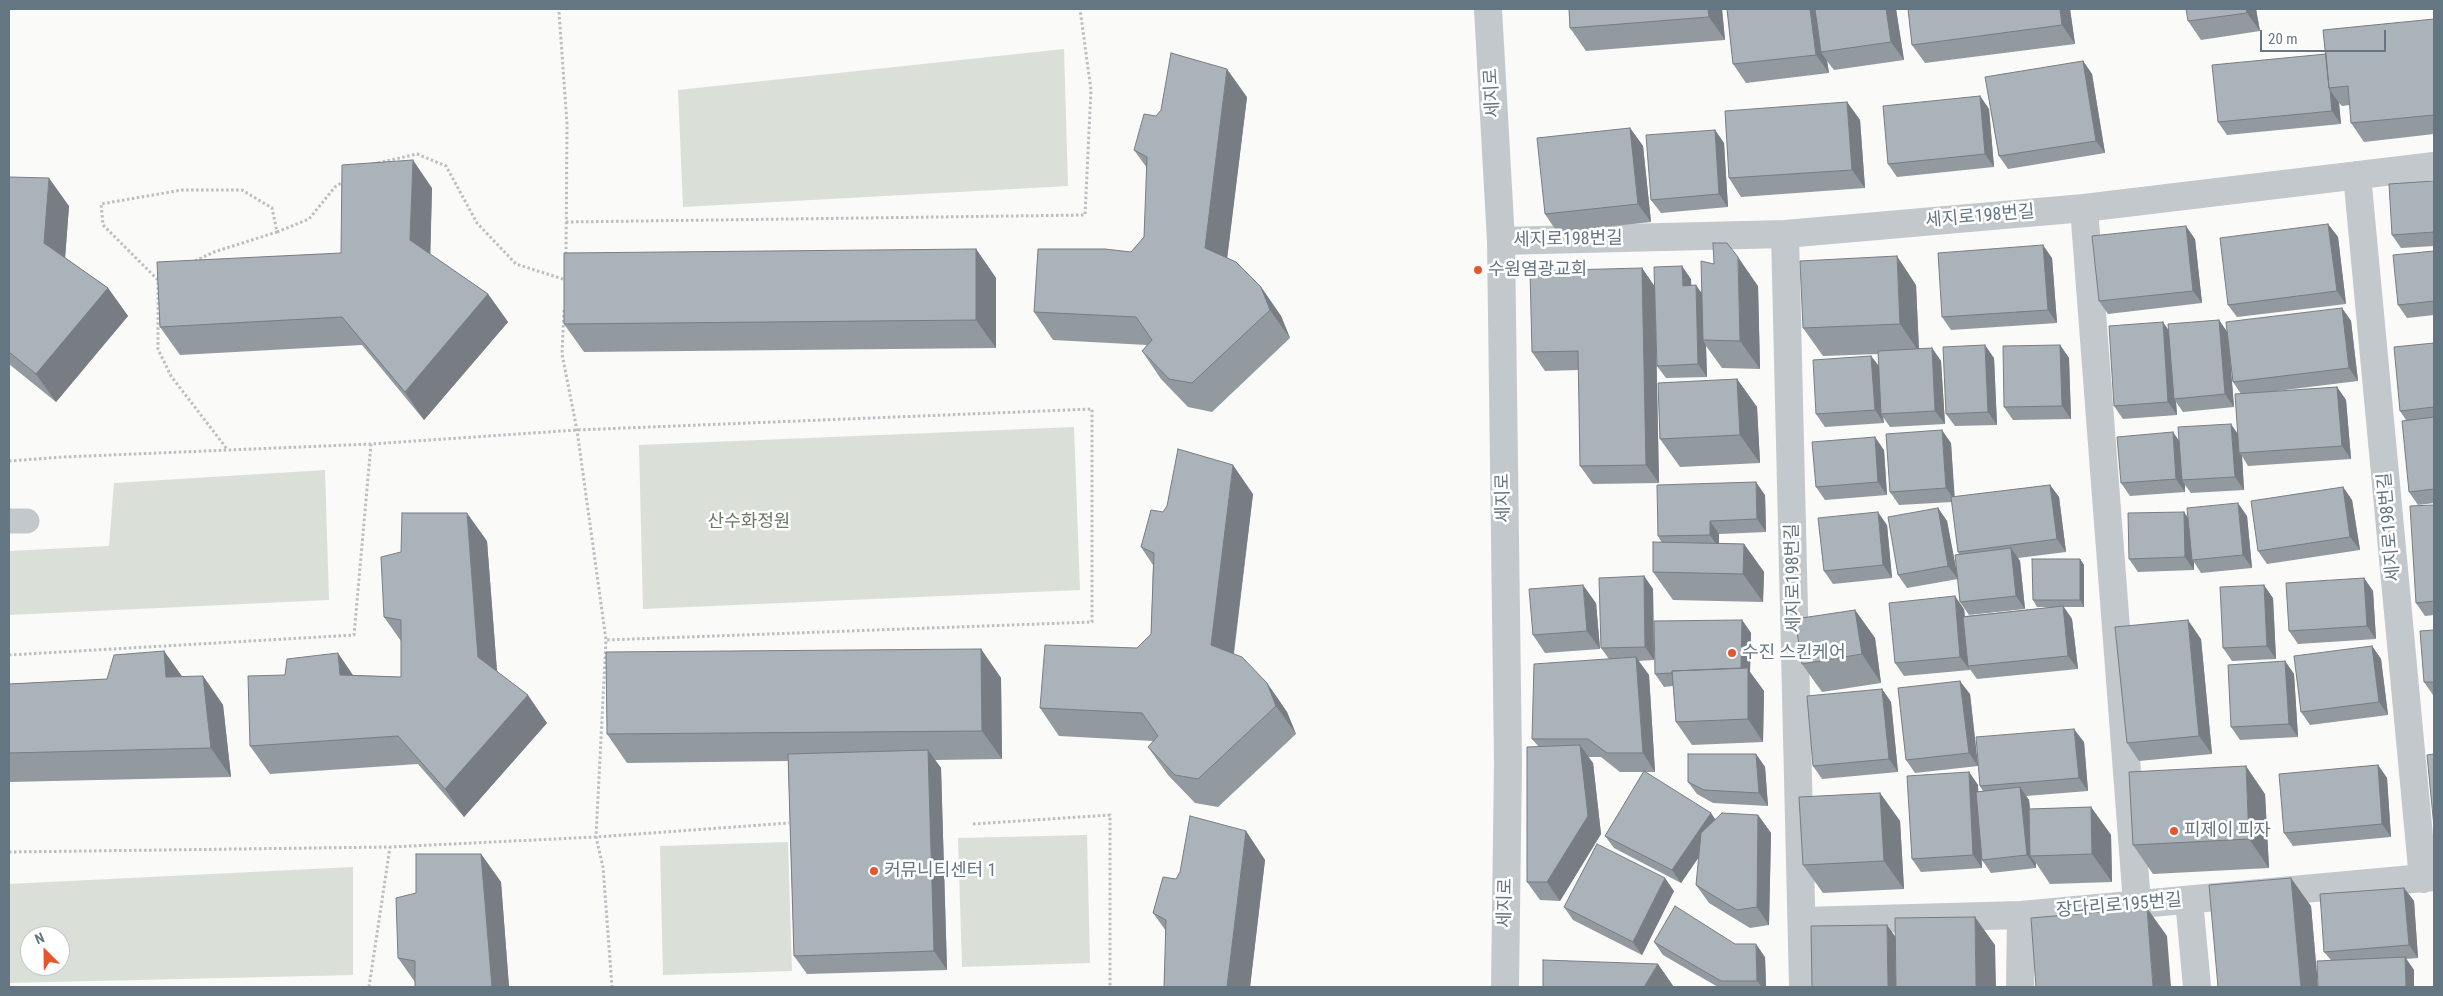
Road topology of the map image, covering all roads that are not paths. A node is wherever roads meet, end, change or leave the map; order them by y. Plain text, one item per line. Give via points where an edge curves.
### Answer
1 (1488, 9) edge
2 (2434, 166) edge
3 (2357, 175) junction
4 (2084, 208) junction
5 (1785, 234) junction
6 (1501, 241) junction
7 (2429, 878) edge
8 (2189, 900) junction
9 (2137, 903) junction
10 (2021, 914) junction
11 (1802, 921) junction
12 (1505, 987) edge
13 (1803, 987) edge
14 (2020, 987) edge
15 (2197, 987) edge

1 - 6 street, 세지로
2 - 3 street, 세지로198번길
3 - 4 street, 세지로198번길
3 - 7 street, 세지로198번길
4 - 5 street, 세지로198번길
4 - 9 street
5 - 6 street, 세지로198번길
5 - 11 street, 세지로198번길
6 - 12 street, 세지로 via 1508,762
7 - 8 street, 장다리로195번길
8 - 9 street, 장다리로195번길
8 - 15 street
9 - 10 street, 장다리로195번길
10 - 11 street, 장다리로195번길
10 - 14 street
11 - 13 street, 세지로198번길

